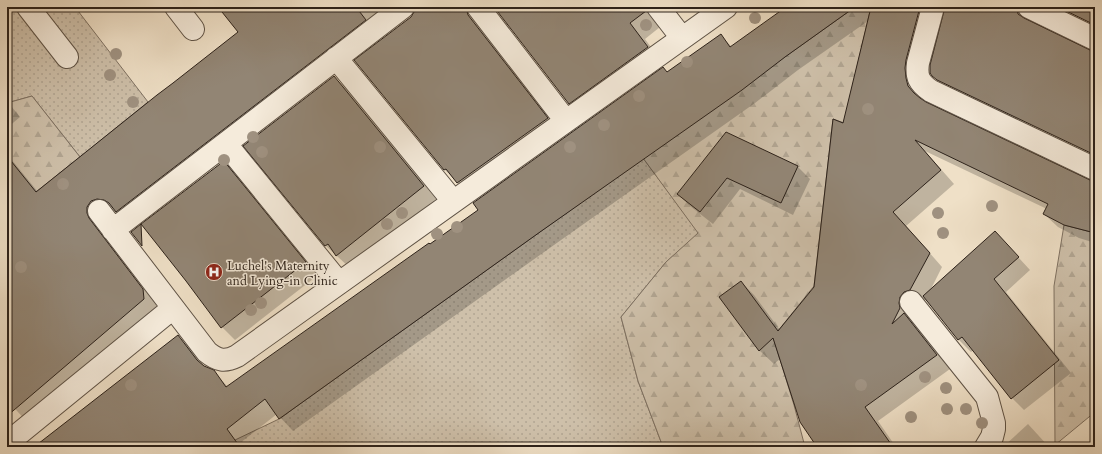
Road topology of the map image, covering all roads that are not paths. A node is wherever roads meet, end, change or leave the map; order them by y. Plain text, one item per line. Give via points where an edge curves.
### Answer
1 (28, 7) edge
2 (176, 7) edge
3 (403, 7) edge
4 (478, 7) edge
5 (658, 7) edge
6 (726, 7) edge
7 (933, 7) edge
8 (1029, 7) edge
9 (193, 29) dead end
10 (682, 38) junction
11 (1095, 39) edge
12 (67, 57) dead end
13 (336, 58) junction
14 (566, 121) junction
15 (226, 144) junction
16 (1095, 169) edge
17 (453, 201) junction
18 (99, 211) dead end
19 (114, 230) junction
20 (339, 283) junction
21 (911, 302) dead end
22 (173, 308) junction
23 (16, 437) edge
24 (986, 447) edge

1 - 12 street
2 - 9 street
3 - 13 street
4 - 14 street
5 - 10 street
6 - 10 street
7 - 16 street via 918,63 919,80 924,87
8 - 11 street
10 - 14 street
13 - 15 street
13 - 17 street
14 - 17 street
15 - 19 street
15 - 20 street
17 - 20 street
18 - 19 street
19 - 22 street
20 - 22 street via 230,359 214,358
21 - 24 street via 987,397 994,429
22 - 23 street

